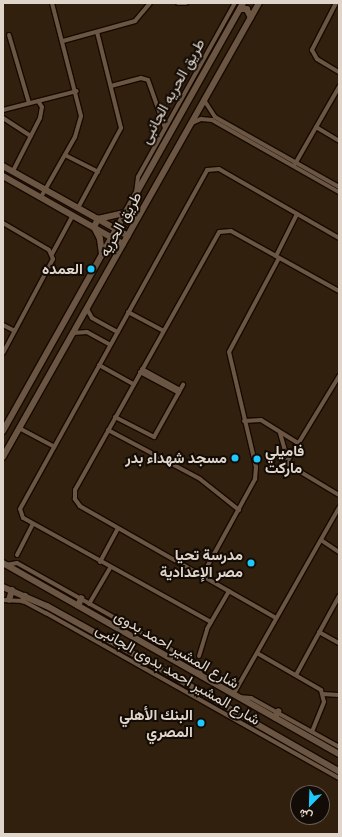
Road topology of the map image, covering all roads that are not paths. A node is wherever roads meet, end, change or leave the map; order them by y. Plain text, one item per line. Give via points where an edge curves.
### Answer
1 (52, 3) edge
2 (150, 3) edge
3 (178, 3) edge
4 (186, 3) edge
5 (235, 3) edge
6 (243, 3) edge
7 (259, 3) edge
8 (336, 3) edge
9 (240, 9) junction
10 (251, 17) junction
11 (97, 32) junction
12 (9, 35) dead end
13 (63, 41) junction
14 (339, 72) edge
15 (111, 86) junction
16 (339, 87) edge
17 (76, 90) junction
18 (204, 100) junction
19 (38, 101) junction
20 (29, 103) junction
21 (3, 110) edge
22 (3, 118) edge
23 (190, 125) junction
24 (316, 127) junction
25 (165, 128) junction
26 (31, 136) junction
27 (339, 141) edge
28 (65, 155) junction
29 (295, 165) junction
30 (3, 166) edge
31 (13, 171) junction
32 (98, 172) junction
33 (3, 176) edge
34 (339, 187) edge
35 (45, 189) junction
36 (339, 192) edge
37 (136, 193) junction
38 (41, 197) junction
39 (78, 208) junction
40 (125, 213) junction
41 (298, 214) junction
42 (73, 215) junction
43 (98, 219) junction
44 (3, 223) edge
45 (94, 227) junction
46 (116, 230) junction
47 (128, 236) junction
48 (112, 237) junction
49 (339, 238) edge
50 (123, 244) junction
51 (52, 254) junction
52 (102, 255) junction
53 (277, 257) junction
54 (339, 291) edge
55 (87, 309) junction
56 (128, 312) junction
57 (3, 325) edge
58 (15, 331) junction
59 (163, 331) junction
60 (117, 332) junction
61 (73, 333) junction
62 (110, 345) junction
63 (3, 353) edge
64 (99, 365) junction
65 (141, 370) junction
66 (339, 376) edge
67 (133, 384) junction
68 (183, 385) dead end
69 (180, 391) junction
70 (115, 417) junction
71 (244, 421) junction
72 (19, 428) junction
73 (108, 430) junction
74 (3, 431) edge
75 (280, 433) junction
76 (298, 442) junction
77 (54, 447) junction
78 (3, 458) edge
79 (287, 462) junction
80 (339, 495) edge
81 (339, 508) edge
82 (239, 510) junction
83 (34, 524) junction
84 (118, 528) junction
85 (321, 540) junction
86 (339, 552) edge
87 (17, 555) dead end
88 (100, 562) junction
89 (4, 565) edge
90 (110, 568) junction
91 (202, 576) junction
92 (3, 587) edge
93 (12, 590) junction
94 (229, 591) junction
95 (339, 596) edge
96 (24, 599) junction
97 (6, 600) edge
98 (81, 600) junction
99 (89, 604) junction
100 (78, 606) junction
101 (276, 618) junction
102 (211, 622) junction
103 (319, 632) junction
104 (339, 643) edge
105 (257, 653) junction
106 (199, 656) dead end
107 (296, 674) junction
108 (202, 677) junction
109 (323, 694) junction
110 (339, 695) edge
111 (236, 696) junction
112 (278, 712) junction
113 (275, 718) junction
114 (312, 732) junction
115 (339, 747) edge
116 (339, 754) edge
117 (337, 774) edge

1 - 13 street
2 - 11 street via 135,21
3 - 4 street
5 - 25 street, طريق الحريه الجانبى
6 - 9 street, طريق الحريه
7 - 10 street, طريق الحريه
8 - 14 street via 312,50 317,59
9 - 10 street via 247,9
9 - 37 street, طريق الحريه
10 - 18 street, طريق الحريه
11 - 13 street
11 - 15 street
12 - 20 street
13 - 17 street
15 - 25 street via 141,78 148,80
15 - 32 street via 120,128
16 - 24 street
17 - 19 street
17 - 28 street via 80,123
18 - 23 street, طريق الحريه
18 - 29 street via 215,117
19 - 20 street
19 - 26 street via 42,111
20 - 21 street
22 - 26 street
23 - 29 street via 201,119 212,120
23 - 47 street, طريق الحريه
24 - 27 street
24 - 29 street
25 - 37 street, طريق الحريه الجانبى via 138,177
26 - 31 street
28 - 32 street
28 - 35 street
29 - 34 street
29 - 36 street
30 - 31 street
31 - 35 street
32 - 39 street
33 - 38 street
35 - 38 street
35 - 39 street
37 - 40 street, طريق الحريه
38 - 42 street
39 - 43 street
40 - 43 street
40 - 46 street, طريق الحريه
41 - 49 street
41 - 53 street
41 - 56 street via 219,169 210,169
42 - 45 street
42 - 51 street
43 - 45 street
43 - 46 street
44 - 51 street
45 - 48 street
45 - 52 street via 100,239
46 - 47 street
46 - 48 street, طريق الحريه
47 - 50 street, طريق الحريه
48 - 50 street
48 - 52 street, طريق الحريه
50 - 55 street, طريق الحريه
51 - 58 street via 53,262
52 - 74 street, طريق الحريه
53 - 54 street
53 - 59 street via 230,231 219,232
53 - 71 street via 229,352
55 - 60 street via 92,318
55 - 61 street, طريق الحريه
56 - 59 street
56 - 60 street
57 - 58 street
58 - 63 street
59 - 65 street
60 - 62 street
61 - 62 street via 87,332
61 - 72 street, طريق الحريه
62 - 64 street
64 - 67 street
64 - 77 street
65 - 67 street
65 - 69 street
66 - 76 street
67 - 70 street
68 - 69 street
69 - 70 street via 154,437
70 - 73 street
71 - 75 street via 261,420
71 - 82 street via 257,473
72 - 77 street
72 - 78 street, طريق الحريه
73 - 82 street via 200,479
73 - 84 street via 74,494 80,506
75 - 76 street
75 - 79 street
76 - 79 street
77 - 83 street via 20,509 23,518
79 - 80 street
81 - 85 street
82 - 91 street
83 - 87 street
83 - 88 street
84 - 88 street
84 - 91 street
85 - 86 street
85 - 101 street
88 - 90 street
89 - 98 street, شارع المشير احمد بدوى الجانبى via 17,563
89 - 100 street, شارع المشير احمد بدوى
90 - 99 street
90 - 102 street
91 - 94 street
92 - 93 street, شارع المشير احمد بدوى
93 - 96 street, شارع المشير احمد بدوى
93 - 97 street
94 - 101 street
94 - 102 street
95 - 103 street
96 - 97 street
96 - 117 street, شارع المشير احمد بدوى
98 - 99 street, شارع المشير احمد بدوى الجانبى
98 - 100 street
99 - 108 street, شارع المشير احمد بدوى الجانبى via 197,664
100 - 108 street, شارع المشير احمد بدوى
101 - 105 street
102 - 106 street
103 - 104 street
103 - 107 street
105 - 107 street
105 - 111 street
107 - 109 street
108 - 111 street, شارع المشير احمد بدوى
109 - 110 street
109 - 114 street via 324,702
111 - 112 street via 249,697
111 - 113 street, شارع المشير احمد بدوى
112 - 113 street
112 - 114 street
113 - 116 street, شارع المشير احمد بدوى
114 - 115 street

